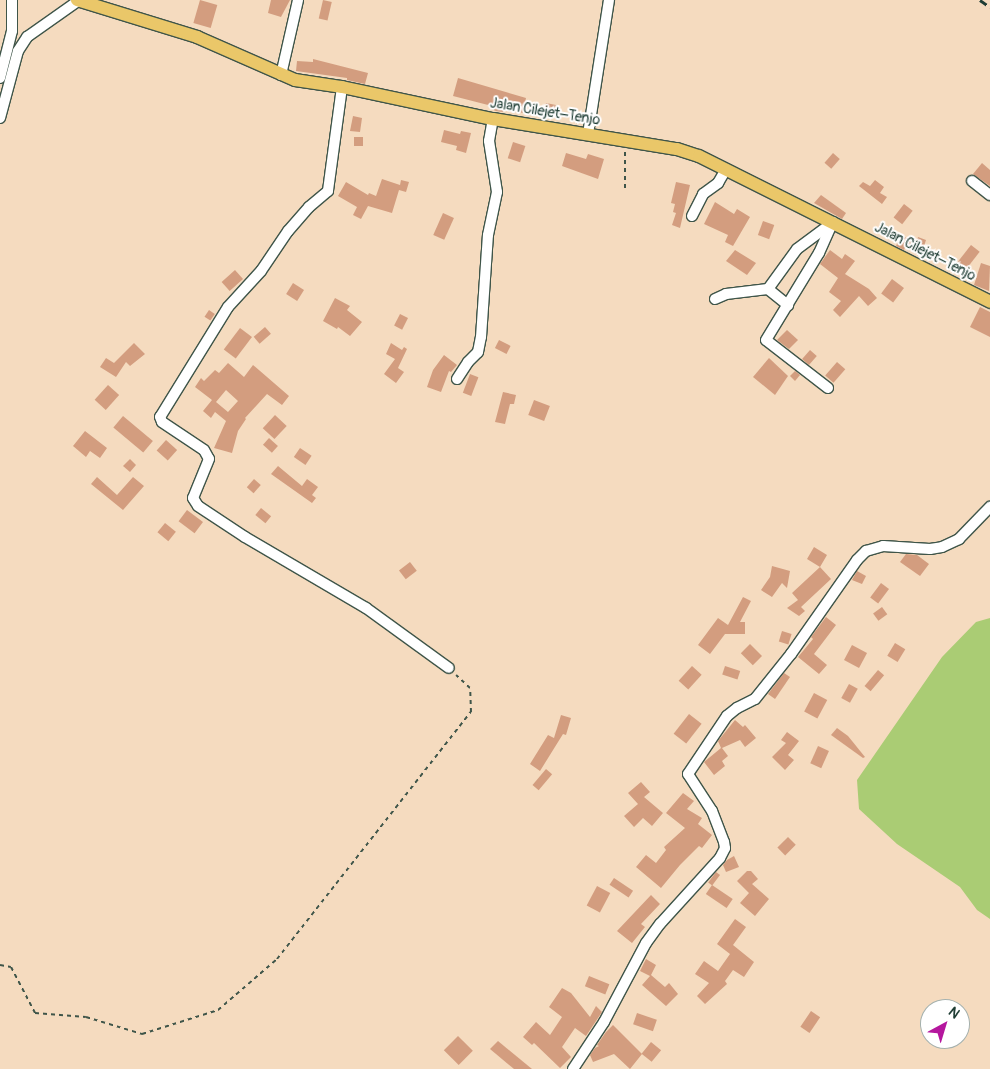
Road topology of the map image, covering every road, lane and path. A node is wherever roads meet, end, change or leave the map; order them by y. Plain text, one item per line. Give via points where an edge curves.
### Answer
1 (12, 0) edge
2 (78, 0) edge
3 (298, 0) edge
4 (609, 0) edge
5 (12, 31) junction
6 (27, 37) junction
7 (280, 75) junction
8 (0, 78) edge
9 (342, 87) junction
10 (0, 118) edge
11 (493, 119) junction
12 (588, 134) junction
13 (625, 141) junction
14 (726, 169) junction
15 (972, 181) dead end
16 (624, 188) dead end
17 (990, 195) edge
18 (692, 216) dead end
19 (833, 222) junction
20 (768, 289) junction
21 (715, 299) dead end
22 (990, 302) edge
23 (788, 305) junction
24 (457, 379) dead end
25 (828, 388) dead end
26 (990, 507) edge
27 (449, 668) joint
28 (0, 965) edge
29 (573, 1069) edge

1 - 5 street
2 - 6 street
2 - 7 main road, Jalan Cilejet–Tenjo via 197,37
3 - 7 street
4 - 12 street
5 - 6 street
5 - 8 street
6 - 10 street via 18,51
7 - 9 main road, Jalan Cilejet–Tenjo
9 - 11 main road, Jalan Cilejet–Tenjo
9 - 27 street via 328,192 293,225 261,271 228,307 160,417 162,422 204,450 209,459 193,498 198,506 366,608
11 - 12 main road, Jalan Cilejet–Tenjo
11 - 24 street via 489,141 497,192 488,234 482,337 478,352
12 - 13 main road, Jalan Cilejet–Tenjo
13 - 14 main road, Jalan Cilejet–Tenjo via 677,149
13 - 16 path
14 - 18 street via 718,183 703,194
14 - 19 main road, Jalan Cilejet–Tenjo
15 - 17 street
19 - 20 street via 797,249
19 - 22 main road, Jalan Cilejet–Tenjo
19 - 23 street
20 - 21 street via 726,294
20 - 23 street
23 - 25 street via 767,336 767,342
26 - 29 street via 959,539 942,547 883,546 866,551 755,699 728,716 688,774 714,816 724,842 722,853 646,943 604,1022
27 - 28 path via 470,688 471,712 277,959 218,1010 142,1034 86,1016 35,1013 11,967

